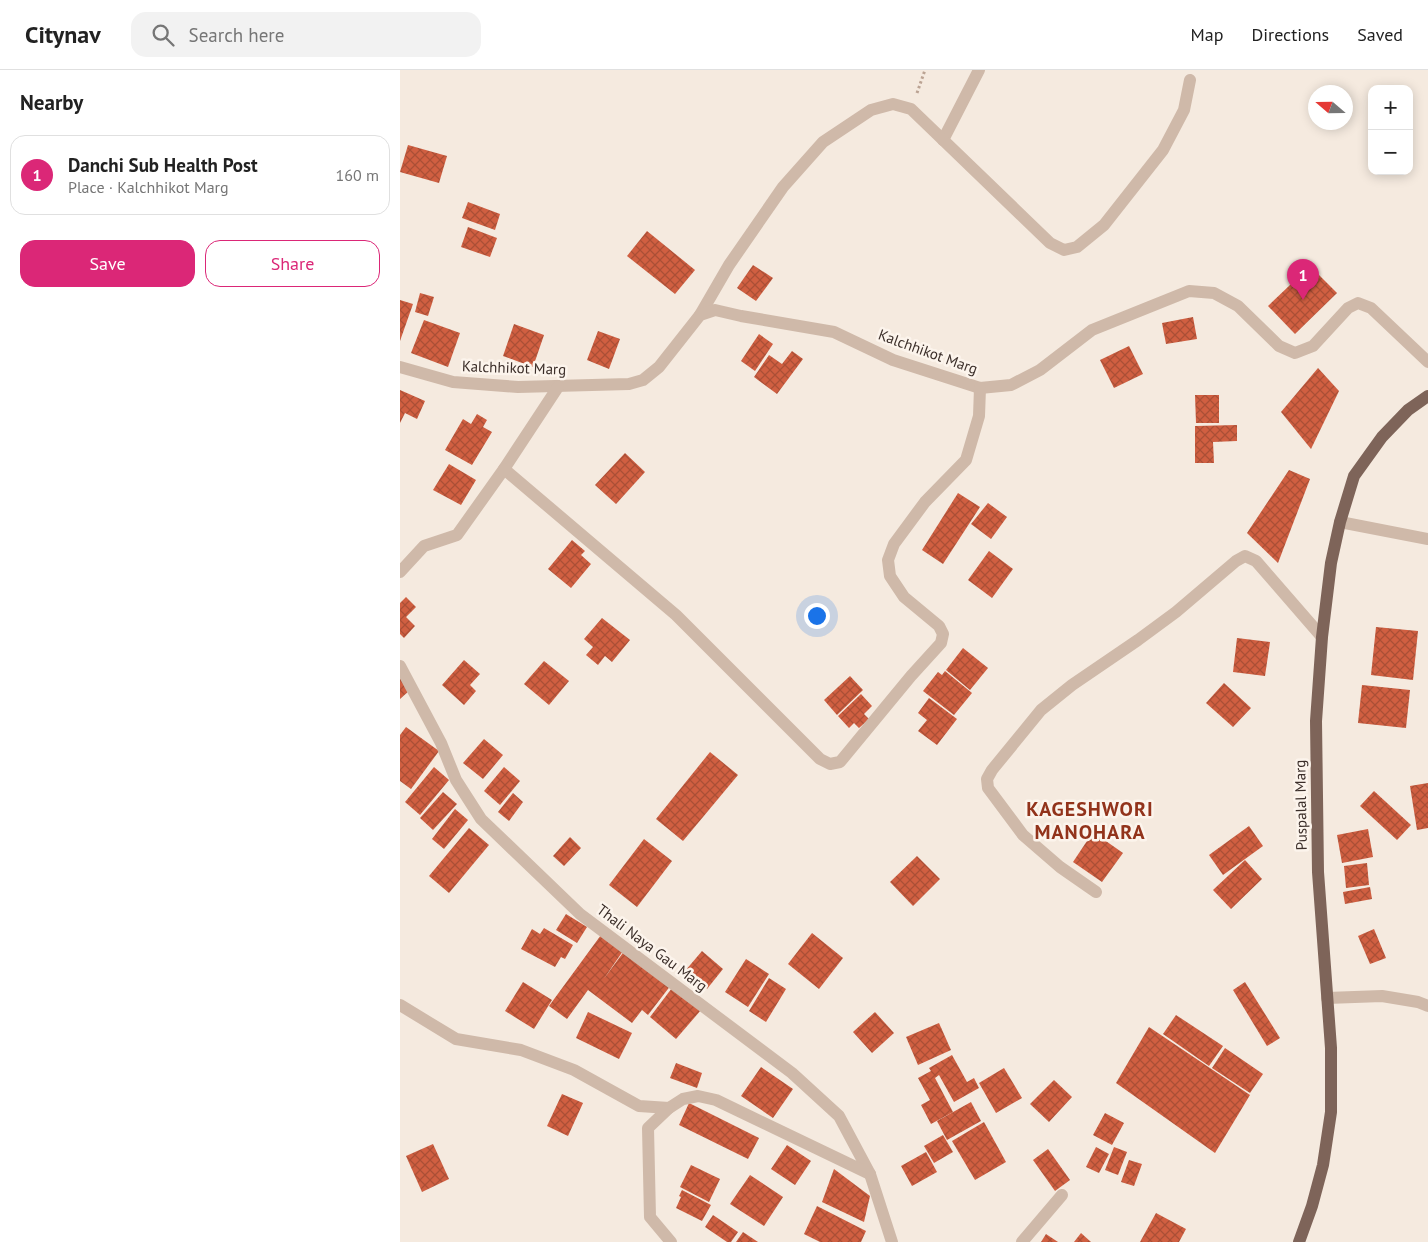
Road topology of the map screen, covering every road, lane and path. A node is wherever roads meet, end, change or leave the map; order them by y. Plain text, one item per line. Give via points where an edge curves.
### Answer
1 (979, 70) edge
2 (1190, 80) dead end
3 (943, 140) junction
4 (700, 315) junction
5 (1428, 362) edge
6 (400, 367) edge
7 (558, 387) junction
8 (980, 388) junction
9 (1428, 396) edge
10 (504, 469) junction
11 (1340, 522) junction
12 (1428, 539) edge
13 (400, 572) edge
14 (1322, 637) junction
15 (400, 666) edge
16 (1096, 892) dead end
17 (1327, 998) junction
18 (400, 1005) edge
19 (1428, 1006) edge
20 (669, 1108) junction
21 (870, 1174) junction
22 (1062, 1195) dead end
23 (671, 1242) edge
24 (892, 1242) edge
25 (1022, 1242) edge
26 (1299, 1242) edge

1 - 3 street
2 - 3 street via 1184,110 1163,150 1104,225 1076,247 1064,250 1050,243
3 - 4 street via 911,110 893,104 871,110 823,142 783,188 729,265
4 - 7 street, Kalchhikot Marg via 659,367 643,380 629,384
4 - 8 street, Kalchhikot Marg via 715,310 834,332 893,360
5 - 8 street, Kalchhikot Marg via 1371,308 1358,303 1348,308 1312,346 1295,353 1279,346 1238,306 1214,293 1189,291 1092,330 1040,370 1011,385
6 - 7 street, Kalchhikot Marg via 453,382
7 - 10 street
8 - 10 street via 979,416 966,460 925,502 894,544 888,560 890,576 904,597 939,626 943,634 941,643 840,762 830,764 820,759 676,615
9 - 11 main road, Puspalal Marg via 1408,410 1382,437 1354,476
10 - 13 street via 457,535 424,546
11 - 12 street
11 - 14 main road, Puspalal Marg via 1331,563
14 - 16 street via 1256,561 1245,556 1176,612 1041,710 992,770 987,779 988,788 1023,835
14 - 17 main road, Puspalal Marg via 1316,721 1318,872
15 - 21 street, Thali Naya Gau Marg via 442,742 456,780 480,818 580,914 792,1073 833,1110
17 - 19 street via 1382,996
17 - 26 main road, Puspalal Marg via 1331,1048 1330,1112 1323,1165
18 - 20 street via 456,1039 522,1050 574,1070 639,1106
20 - 21 street via 698,1096 716,1100
20 - 23 street via 648,1128 650,1217
21 - 24 street, Thali Naya Gau Marg
22 - 25 street

